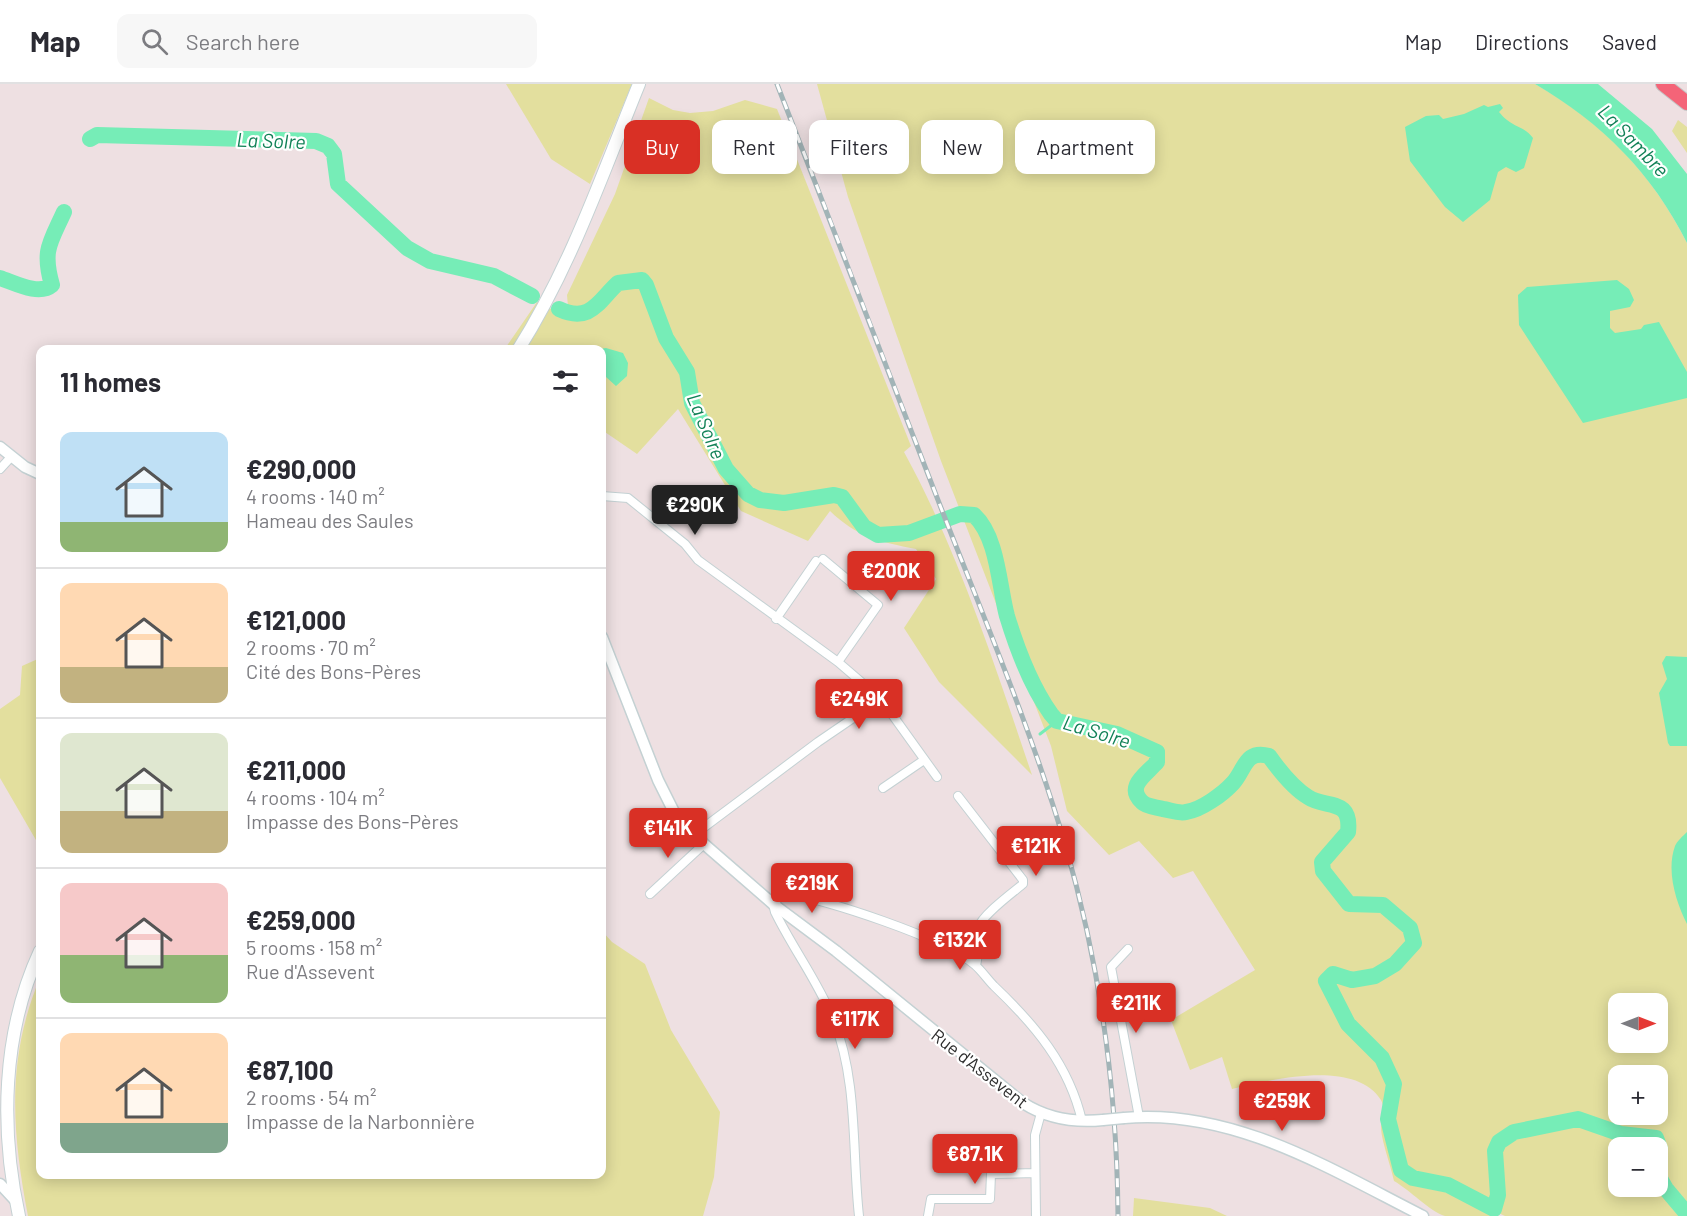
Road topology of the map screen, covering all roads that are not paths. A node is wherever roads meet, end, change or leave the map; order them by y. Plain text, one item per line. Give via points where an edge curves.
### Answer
1 (639, 84) edge
2 (1662, 84) edge
3 (1687, 103) edge
4 (521, 345) edge
5 (0, 447) edge
6 (12, 457) junction
7 (0, 469) edge
8 (36, 472) edge
9 (606, 496) edge
10 (776, 619) junction
11 (606, 648) edge
12 (838, 662) junction
13 (881, 699) junction
14 (924, 760) junction
15 (937, 777) dead end
16 (883, 788) dead end
17 (958, 796) dead end
18 (695, 834) junction
19 (704, 843) junction
20 (650, 894) dead end
21 (773, 904) junction
22 (1128, 949) dead end
23 (36, 961) edge
24 (976, 965) junction
25 (1041, 1113) junction
26 (1139, 1117) junction
27 (1083, 1121) junction
28 (6, 1131) junction
29 (0, 1146) edge
30 (1035, 1173) junction
31 (0, 1184) edge
32 (15, 1200) junction
33 (1406, 1212) edge
34 (19, 1216) edge
35 (859, 1216) edge
36 (928, 1216) edge
37 (1036, 1216) edge
38 (1424, 1216) edge

1 - 4 main road via 573,249
2 - 3 highway
5 - 6 street
6 - 7 street
6 - 8 street
9 - 10 street via 628,498 685,544 698,560
10 - 12 street
10 - 12 street via 820,560 878,605
11 - 18 street, Rue d'Assevent via 668,804
12 - 13 street
13 - 14 street
13 - 18 street
14 - 15 street
14 - 16 street
17 - 24 street via 1023,880 978,928
18 - 19 street, Rue d'Assevent
19 - 20 street
19 - 21 street, Rue d'Assevent
21 - 24 street via 784,893 803,896 909,933
21 - 25 street, Rue d'Assevent via 1005,1090
21 - 35 street via 834,1021 839,1038 849,1085
22 - 26 street via 1111,967
23 - 28 main road via 24,990 11,1046
24 - 27 street via 1053,1052 1073,1089
25 - 27 street, Rue d'Assevent
25 - 30 street via 1035,1134
26 - 27 street, Rue d'Assevent, bridge
26 - 33 street, Rue d'Assevent via 1188,1118 1234,1128 1282,1147
28 - 29 street
28 - 32 main road
30 - 36 street via 991,1174 990,1198 931,1199
30 - 37 street
31 - 32 street
32 - 34 main road
33 - 38 street, Rue d'Assevent

